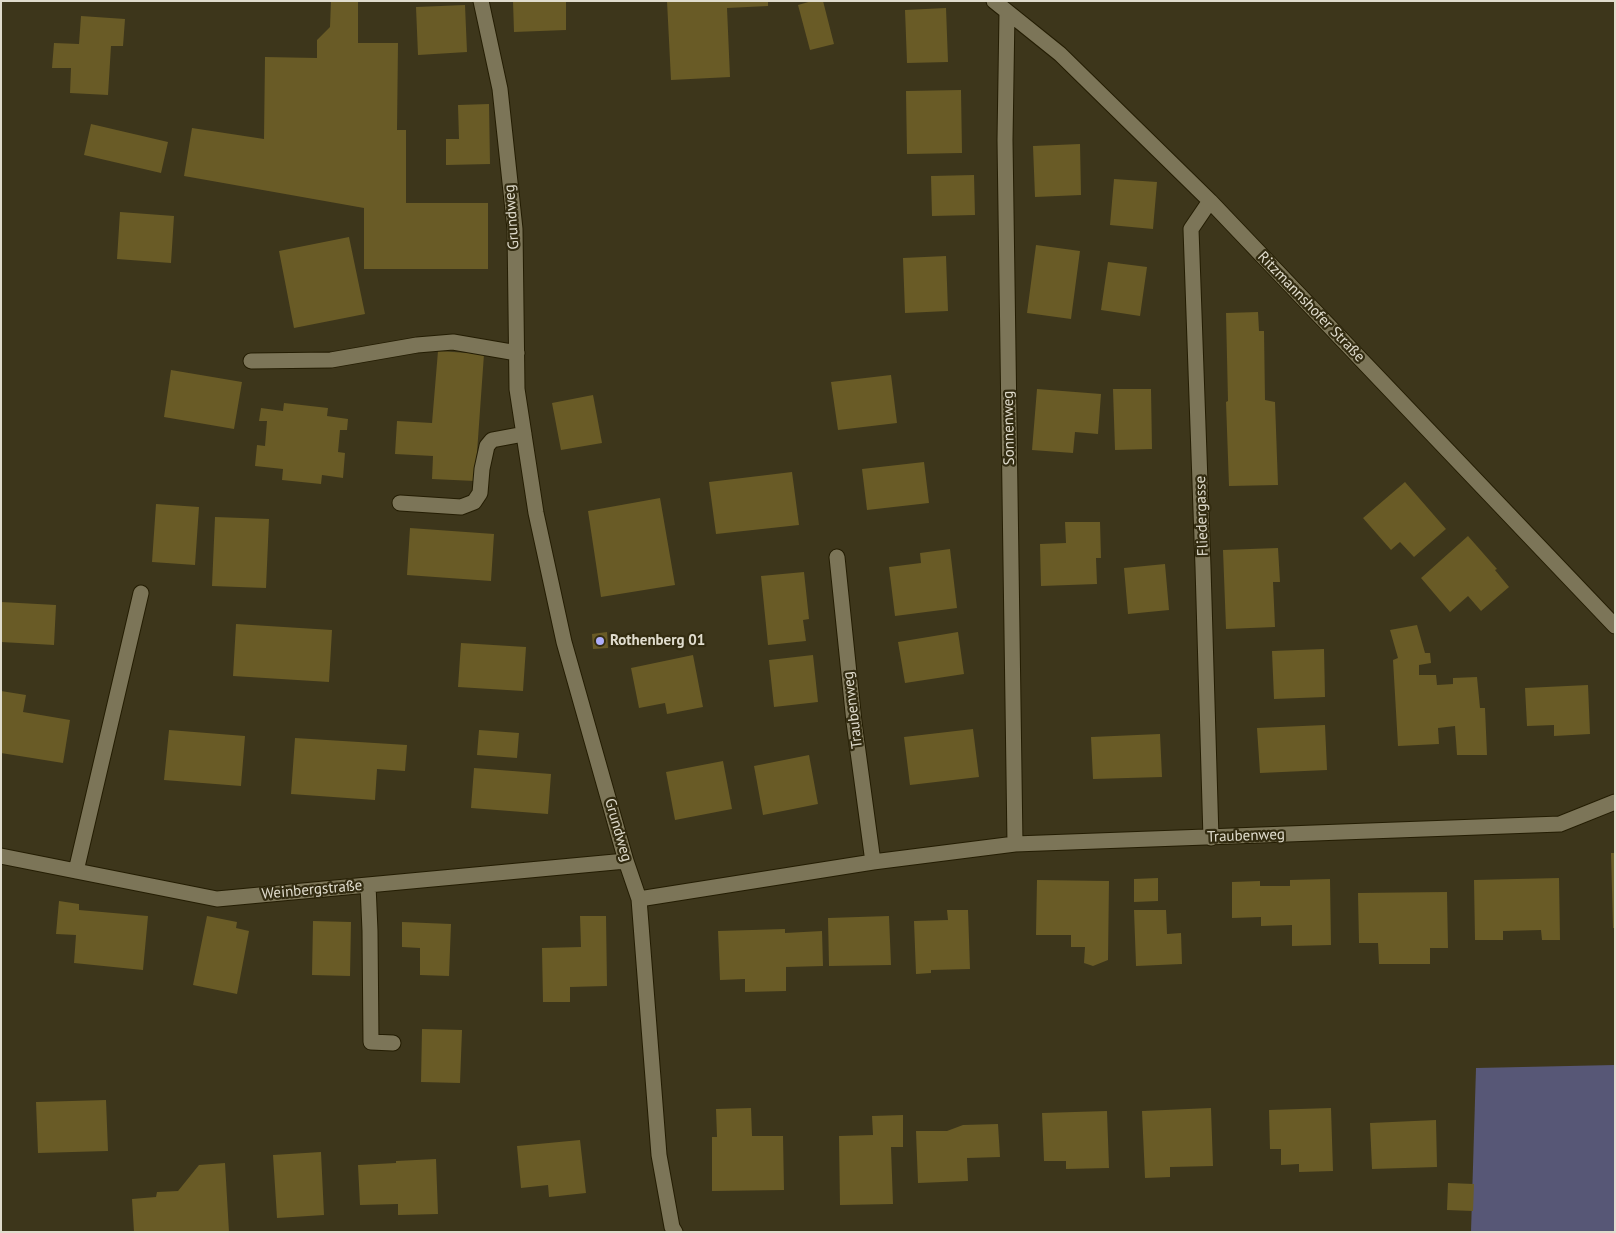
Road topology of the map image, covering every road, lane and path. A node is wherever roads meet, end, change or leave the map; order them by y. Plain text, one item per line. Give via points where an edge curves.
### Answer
1 (481, 1) edge
2 (994, 1) edge
3 (1007, 12) junction
4 (1210, 201) junction
5 (517, 353) junction
6 (251, 360) dead end
7 (524, 434) junction
8 (400, 503) dead end
9 (837, 557) dead end
10 (141, 593) dead end
11 (1615, 626) edge
12 (1615, 802) edge
13 (1211, 838) junction
14 (1015, 844) junction
15 (1, 856) edge
16 (626, 861) junction
17 (873, 862) junction
18 (76, 871) junction
19 (368, 885) junction
20 (638, 899) junction
21 (393, 1043) dead end
22 (675, 1232) edge

1 - 5 street, Grundweg via 500,89 515,229
2 - 3 street, Ritzmannshofer Straße
3 - 4 street, Ritzmannshofer Straße via 1060,54
3 - 14 street, Sonnenweg via 1005,140
4 - 11 street, Ritzmannshofer Straße
4 - 13 street, Fliedergasse via 1191,229
5 - 6 street via 453,342 331,360
5 - 7 street, Grundweg via 517,389
7 - 8 street via 492,440 487,446 480,493 474,502 461,507
7 - 16 street, Grundweg via 536,513 564,642
9 - 17 street, Traubenweg
10 - 18 street
12 - 13 street, Traubenweg via 1560,824
13 - 14 street, Traubenweg
14 - 17 street, Traubenweg
15 - 18 street, Weinbergstraße
16 - 19 street, Weinbergstraße
16 - 20 street, Grundweg
17 - 20 street, Traubenweg
18 - 19 street, Weinbergstraße via 217,899
19 - 21 street via 372,1042
20 - 22 street, Grundweg via 659,1155

